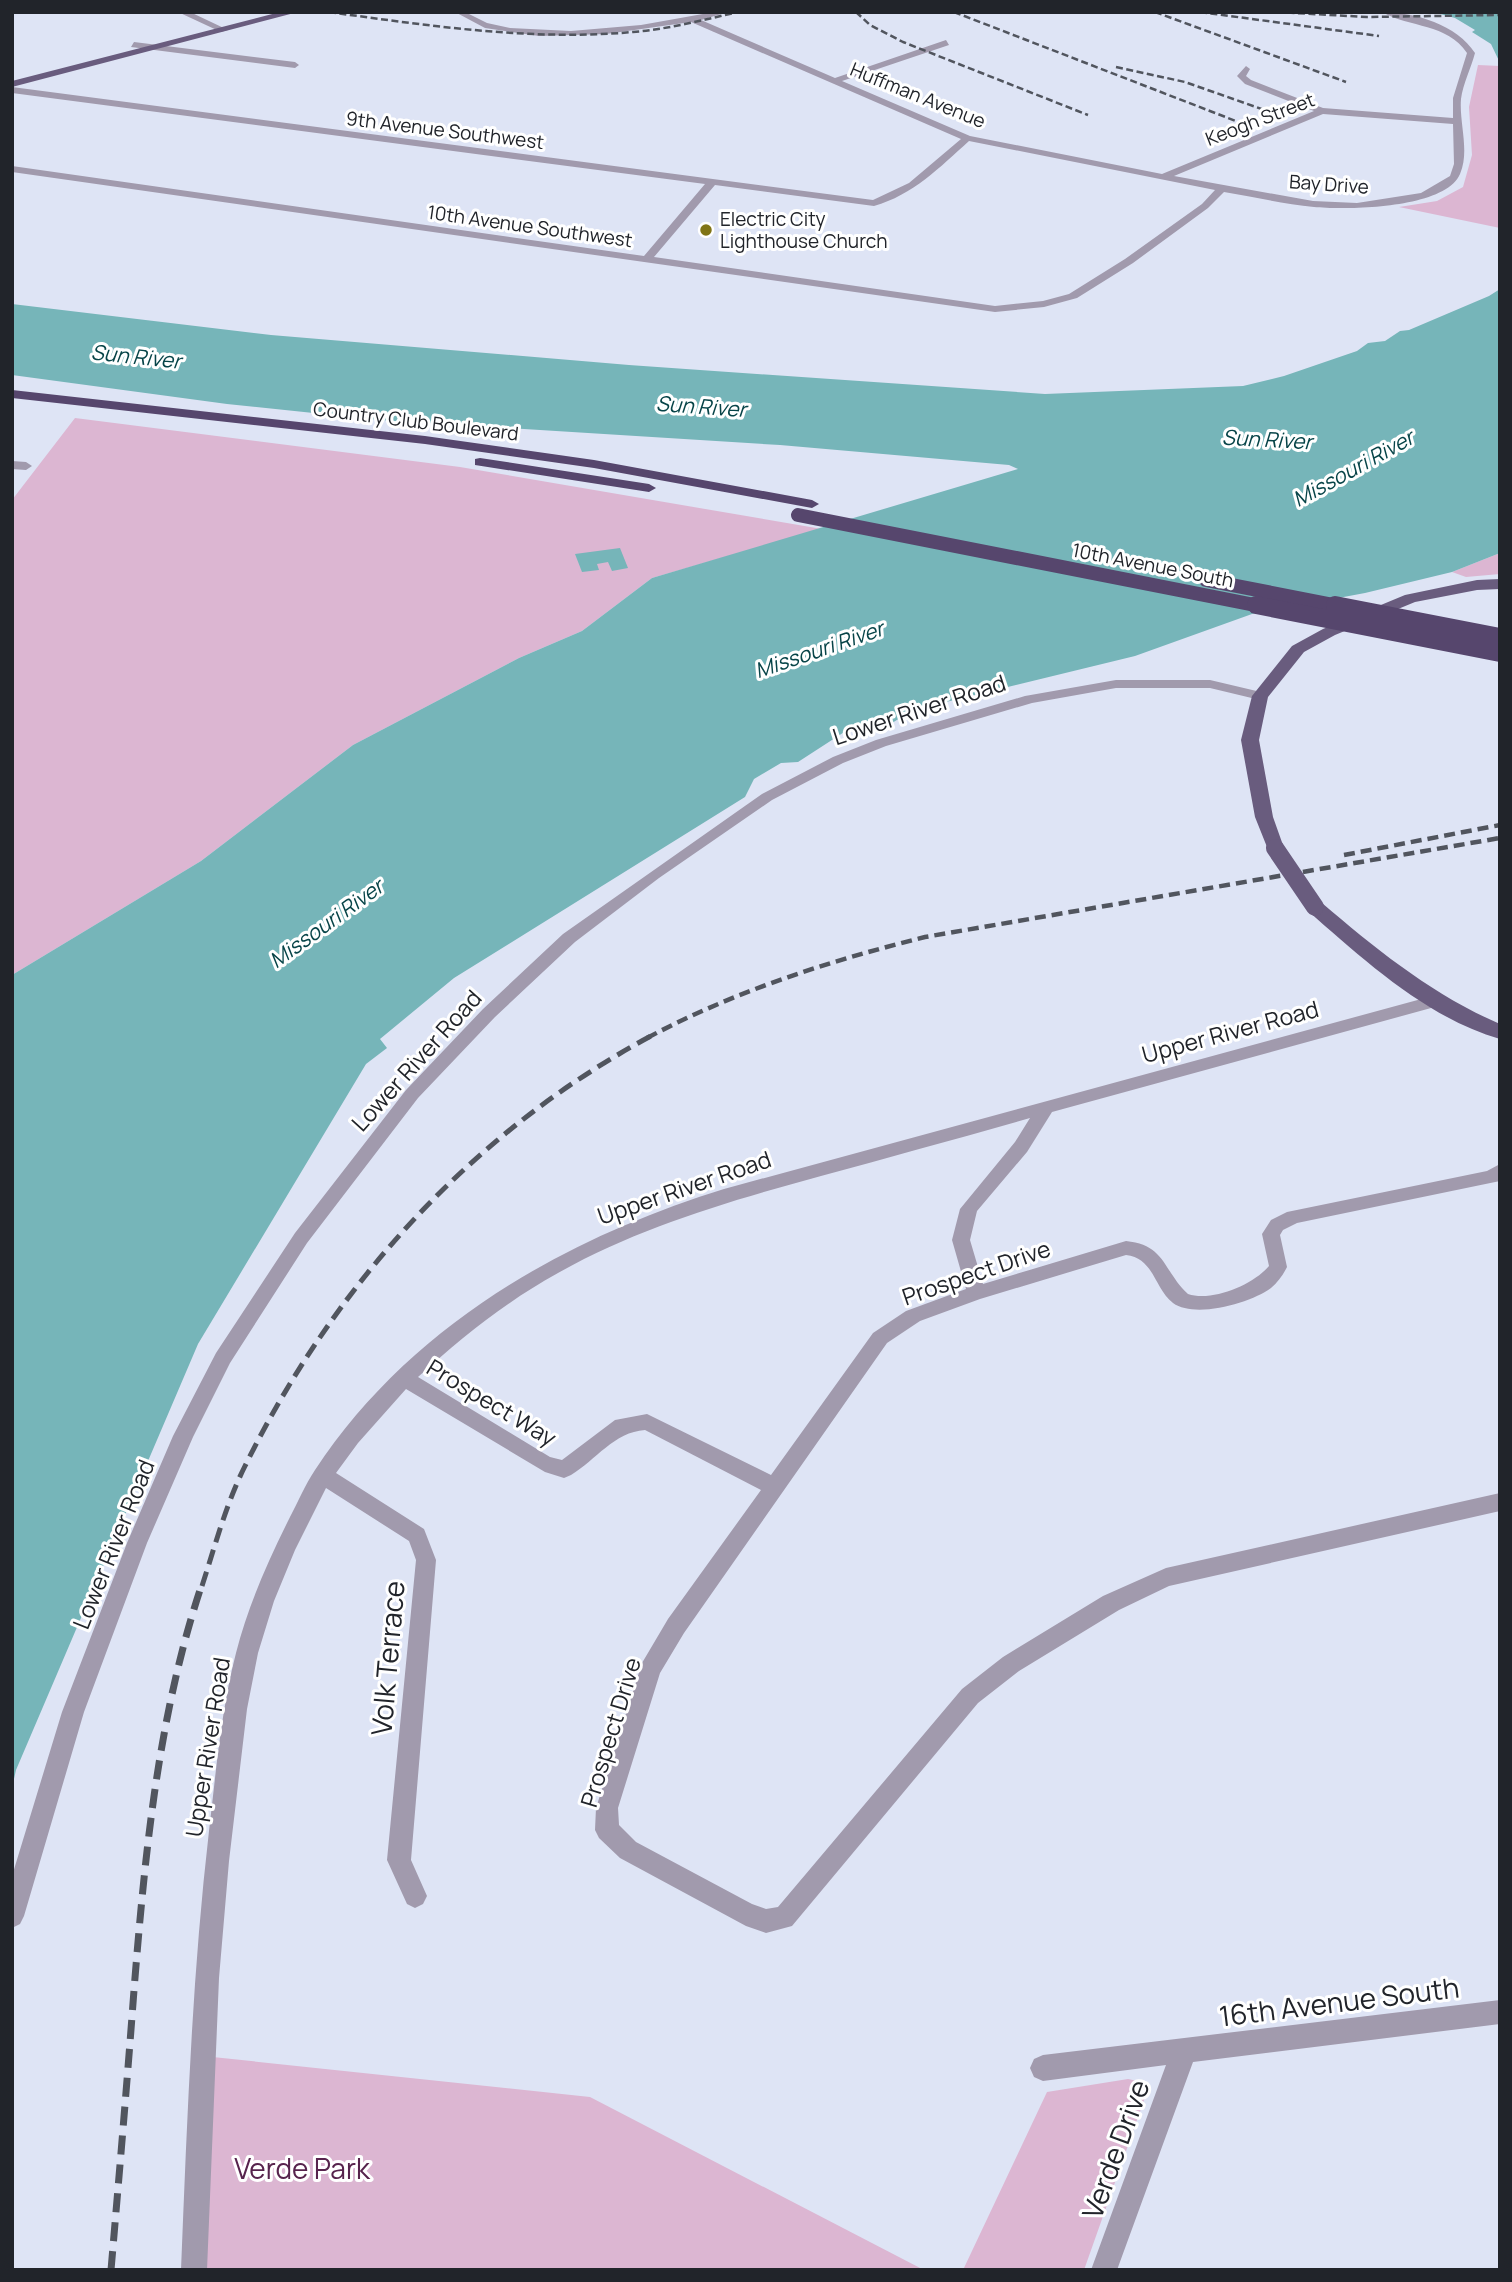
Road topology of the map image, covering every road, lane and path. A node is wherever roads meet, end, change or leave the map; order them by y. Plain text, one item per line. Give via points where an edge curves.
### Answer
1 (182, 12) edge
2 (266, 12) edge
3 (293, 12) edge
4 (459, 12) edge
5 (724, 12) edge
6 (1386, 12) edge
7 (693, 20) junction
8 (220, 27) junction
9 (946, 43) dead end
10 (134, 45) junction
11 (156, 48) junction
12 (295, 65) dead end
13 (1246, 69) dead end
14 (12, 76) edge
15 (834, 81) junction
16 (12, 84) edge
17 (12, 90) edge
18 (1322, 111) junction
19 (1456, 121) junction
20 (967, 138) junction
21 (12, 169) edge
22 (1164, 177) junction
23 (712, 182) junction
24 (1222, 189) junction
25 (645, 261) junction
26 (12, 394) edge
27 (12, 406) edge
28 (12, 465) edge
29 (26, 466) dead end
30 (811, 504) joint
31 (798, 515) joint
32 (1500, 584) edge
33 (1500, 637) edge
34 (1500, 653) edge
35 (1261, 696) junction
36 (1436, 1001) junction
37 (1500, 1031) edge
38 (1045, 1109) junction
39 (1500, 1171) edge
40 (976, 1293) junction
41 (405, 1378) junction
42 (323, 1475) junction
43 (775, 1487) junction
44 (1500, 1502) edge
45 (415, 1896) dead end
46 (12, 1916) edge
47 (1500, 2012) edge
48 (1185, 2049) junction
49 (1043, 2068) dead end
50 (194, 2270) edge
51 (1104, 2270) edge

1 - 8 street
2 - 8 main road
3 - 8 main road
4 - 7 street via 489,26 524,31 591,31
5 - 7 street
6 - 19 street, Bay Drive via 1454,34 1467,44 1471,53 1457,97
7 - 15 street, Huffman Avenue
8 - 10 main road
8 - 11 main road
9 - 15 street
10 - 11 street
10 - 14 main road
11 - 12 street
11 - 16 main road
13 - 18 street via 1241,76 1248,82
15 - 20 street, Huffman Avenue
17 - 23 street, 9th Avenue Southwest
18 - 19 street, Keogh Street
18 - 22 street, Keogh Street
19 - 24 street, Bay Drive via 1459,164 1454,177 1423,196 1346,206
20 - 22 street, Huffman Avenue
20 - 23 street, 9th Avenue Southwest via 917,182 892,199 874,203
21 - 25 street, 10th Avenue Southwest
22 - 24 street, Huffman Avenue
23 - 25 street
24 - 25 street, 10th Avenue Southwest via 1205,206 1091,286 1044,304 982,308
26 - 30 highway, Country Club Boulevard via 425,440 594,464
27 - 31 highway, Country Club Boulevard via 303,437 605,481
28 - 29 street
30 - 33 highway, 10th Avenue South, bridge
31 - 34 highway, 10th Avenue South, bridge
32 - 35 main road via 1411,598 1329,632 1298,649
35 - 36 main road, bridge via 1250,740 1264,817 1275,848 1315,907 1365,951
35 - 46 street, Lower River Road via 1210,684 1116,684 1030,699 838,760 767,797 654,875 569,938 489,1013 412,1094 318,1216 223,1358 183,1436 132,1556 73,1712
36 - 37 main road
36 - 38 street, Upper River Road
38 - 40 street via 1021,1147 970,1209 961,1240
38 - 41 street, Upper River Road via 724,1196 642,1224 527,1282 453,1335
39 - 40 street, Prospect Drive via 1492,1177 1293,1217 1271,1234 1278,1267 1270,1279 1257,1289 1205,1303 1188,1303 1174,1292 1150,1255 1137,1247
40 - 43 street, Prospect Drive via 913,1316 880,1338
41 - 42 street, Upper River Road via 363,1422
41 - 43 street, Prospect Way via 545,1464 564,1469 580,1461 616,1427 647,1422
42 - 45 street, Volk Terrace via 417,1535 426,1560 399,1860
42 - 50 street, Upper River Road via 291,1535 267,1595 247,1653 236,1711 207,1957
43 - 44 street, Prospect Drive via 650,1670 607,1808 607,1830 628,1850 766,1921 785,1918 797,1906 970,1696 1011,1664 1111,1603 1166,1577
47 - 48 street, 16th Avenue South
48 - 49 street, 16th Avenue South
48 - 51 street, Verde Drive

